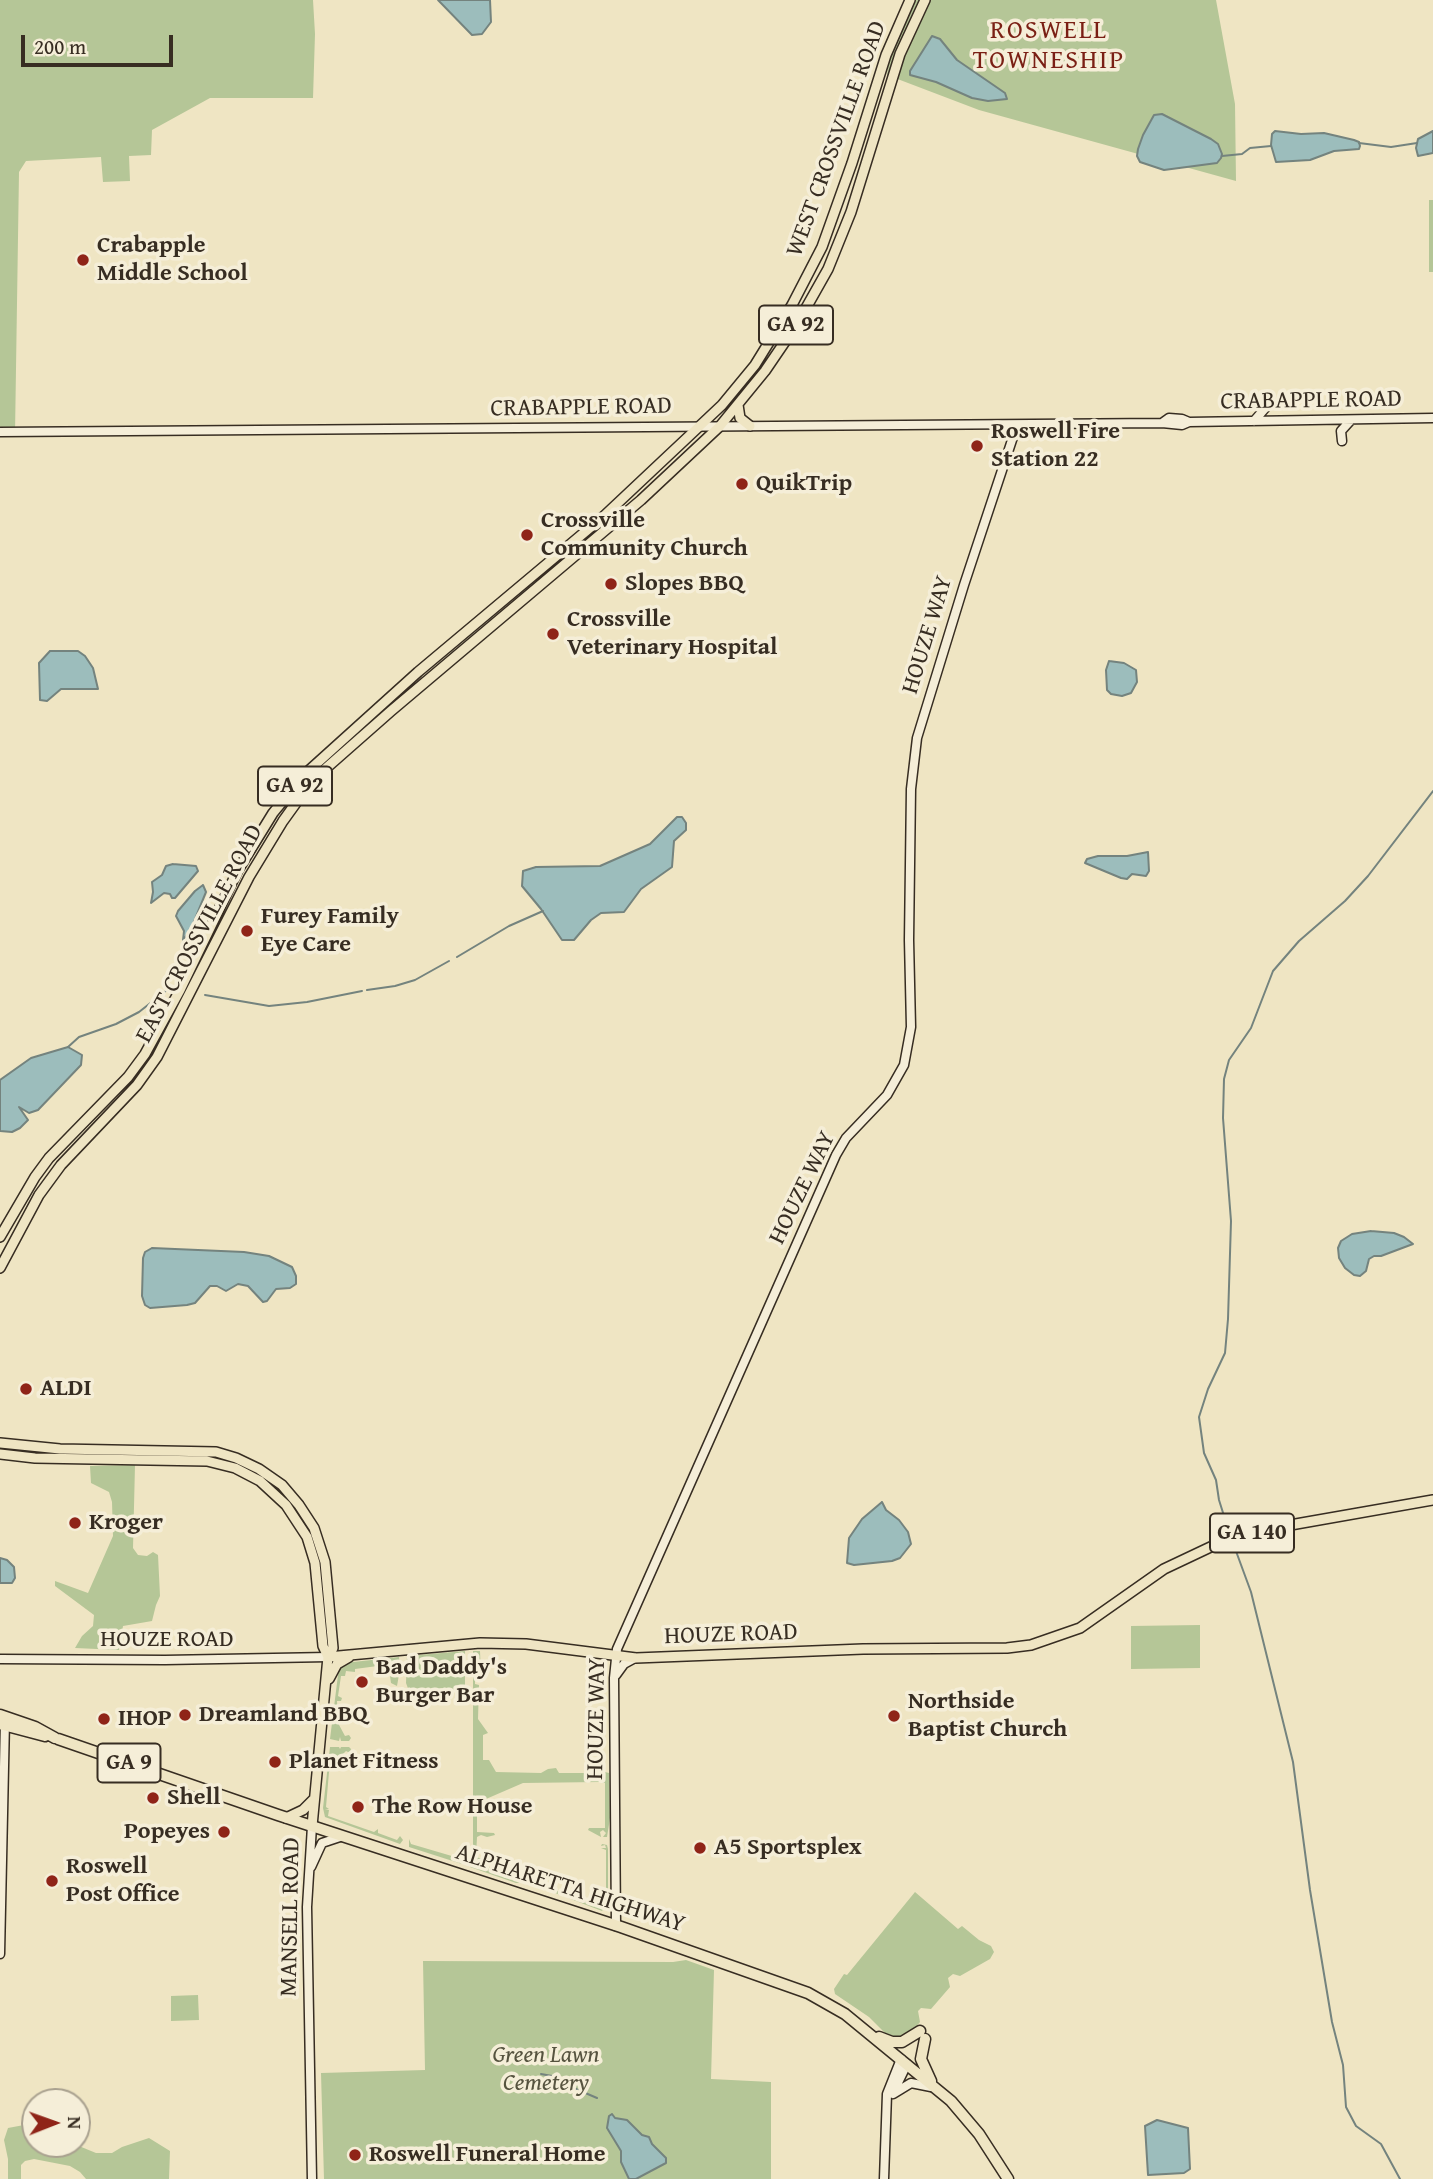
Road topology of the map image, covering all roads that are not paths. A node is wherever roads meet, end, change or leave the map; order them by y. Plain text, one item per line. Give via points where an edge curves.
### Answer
1 (911, 0) edge
2 (925, 0) edge
3 (738, 405) junction
4 (1268, 405) dead end
5 (1433, 418) edge
6 (1352, 420) junction
7 (1253, 422) junction
8 (1017, 425) junction
9 (700, 426) junction
10 (720, 426) junction
11 (750, 426) junction
12 (0, 432) edge
13 (1342, 441) dead end
14 (0, 1237) edge
15 (0, 1268) edge
16 (0, 1443) edge
17 (0, 1454) edge
18 (240, 1465) junction
19 (1433, 1500) edge
20 (332, 1638) junction
21 (358, 1654) junction
22 (328, 1657) junction
23 (615, 1657) junction
24 (635, 1658) junction
25 (0, 1659) edge
26 (614, 1678) junction
27 (326, 1684) junction
28 (2, 1720) edge
29 (315, 1795) junction
30 (1, 1816) edge
31 (286, 1818) junction
32 (312, 1826) junction
33 (343, 1836) junction
34 (308, 1873) junction
35 (616, 1887) junction
36 (593, 1919) junction
37 (616, 1926) junction
38 (0, 1954) edge
39 (867, 2030) junction
40 (904, 2062) junction
41 (936, 2088) junction
42 (890, 2098) junction
43 (313, 2179) edge
44 (884, 2179) edge
45 (1008, 2179) edge

1 - 9 main road, WEST CROSSVILLE ROAD / GA 92 via 887,55 822,247 755,365
2 - 3 main road, WEST CROSSVILLE ROAD / GA 92 via 900,54 851,212 828,269 781,349
3 - 10 main road, WEST CROSSVILLE ROAD / GA 92
3 - 11 main road via 740,418
4 - 7 street
5 - 6 street, CRABAPPLE ROAD
6 - 7 street, CRABAPPLE ROAD
6 - 13 street via 1341,431
7 - 8 street, CRABAPPLE ROAD via 1169,418 1162,422
8 - 11 street, CRABAPPLE ROAD
8 - 23 street, HOUZE WAY via 917,738 911,789 911,1027 904,1065 887,1095 836,1155
9 - 10 street, CRABAPPLE ROAD
9 - 12 street, CRABAPPLE ROAD
9 - 14 main road, EAST CROSSVILLE ROAD / GA 92 via 604,516 305,774 273,813 238,870 145,1054 49,1158
10 - 11 street, CRABAPPLE ROAD
10 - 15 main road, EAST CROSSVILLE ROAD / GA 92 via 617,522 348,748 301,796 249,877 157,1058 39,1195
16 - 18 main road, MANSELL ROAD via 60,1449 197,1450 216,1452
17 - 18 main road, MANSELL ROAD
18 - 20 main road, MANSELL ROAD via 259,1469 282,1486 314,1528 325,1562
18 - 22 main road, MANSELL ROAD via 274,1492 302,1528 315,1563
19 - 24 main road, HOUZE ROAD / GA 140 via 1251,1533 1219,1543 1164,1570 1080,1628 1031,1645
20 - 21 main road via 337,1646
20 - 22 main road, MANSELL ROAD
21 - 22 main road, HOUZE ROAD / GA 140
21 - 23 main road, HOUZE ROAD / GA 140 via 503,1643
21 - 27 main road via 337,1664
22 - 25 street, HOUZE ROAD
22 - 27 main road, MANSELL ROAD
23 - 24 main road, HOUZE ROAD / GA 140
23 - 26 street, HOUZE WAY
24 - 26 street
26 - 35 street, HOUZE WAY
27 - 29 main road, MANSELL ROAD
28 - 30 street
28 - 31 highway, ALPHARETTA HIGHWAY / GA 9 via 34,1727
29 - 31 main road via 305,1808
29 - 32 main road, MANSELL ROAD
30 - 38 street
31 - 32 highway, ALPHARETTA HIGHWAY / GA 9
32 - 33 highway, ALPHARETTA HIGHWAY / GA 9
32 - 34 street, MANSELL ROAD
33 - 34 street via 322,1843
33 - 36 highway, ALPHARETTA HIGHWAY / GA 9
34 - 43 street, MANSELL ROAD
35 - 36 street via 611,1911
35 - 37 street, HOUZE WAY
36 - 37 highway, ALPHARETTA HIGHWAY / GA 9
37 - 39 highway, ALPHARETTA HIGHWAY / GA 9 via 806,1992
39 - 40 highway, ALPHARETTA HIGHWAY / GA 9
39 - 41 highway via 898,2042 923,2035 922,2063
40 - 41 highway, ALPHARETTA HIGHWAY / GA 9
40 - 42 street via 889,2085
41 - 42 street via 911,2083
41 - 45 highway, ALPHARETTA HIGHWAY / GA 9 via 972,2124
42 - 44 street

